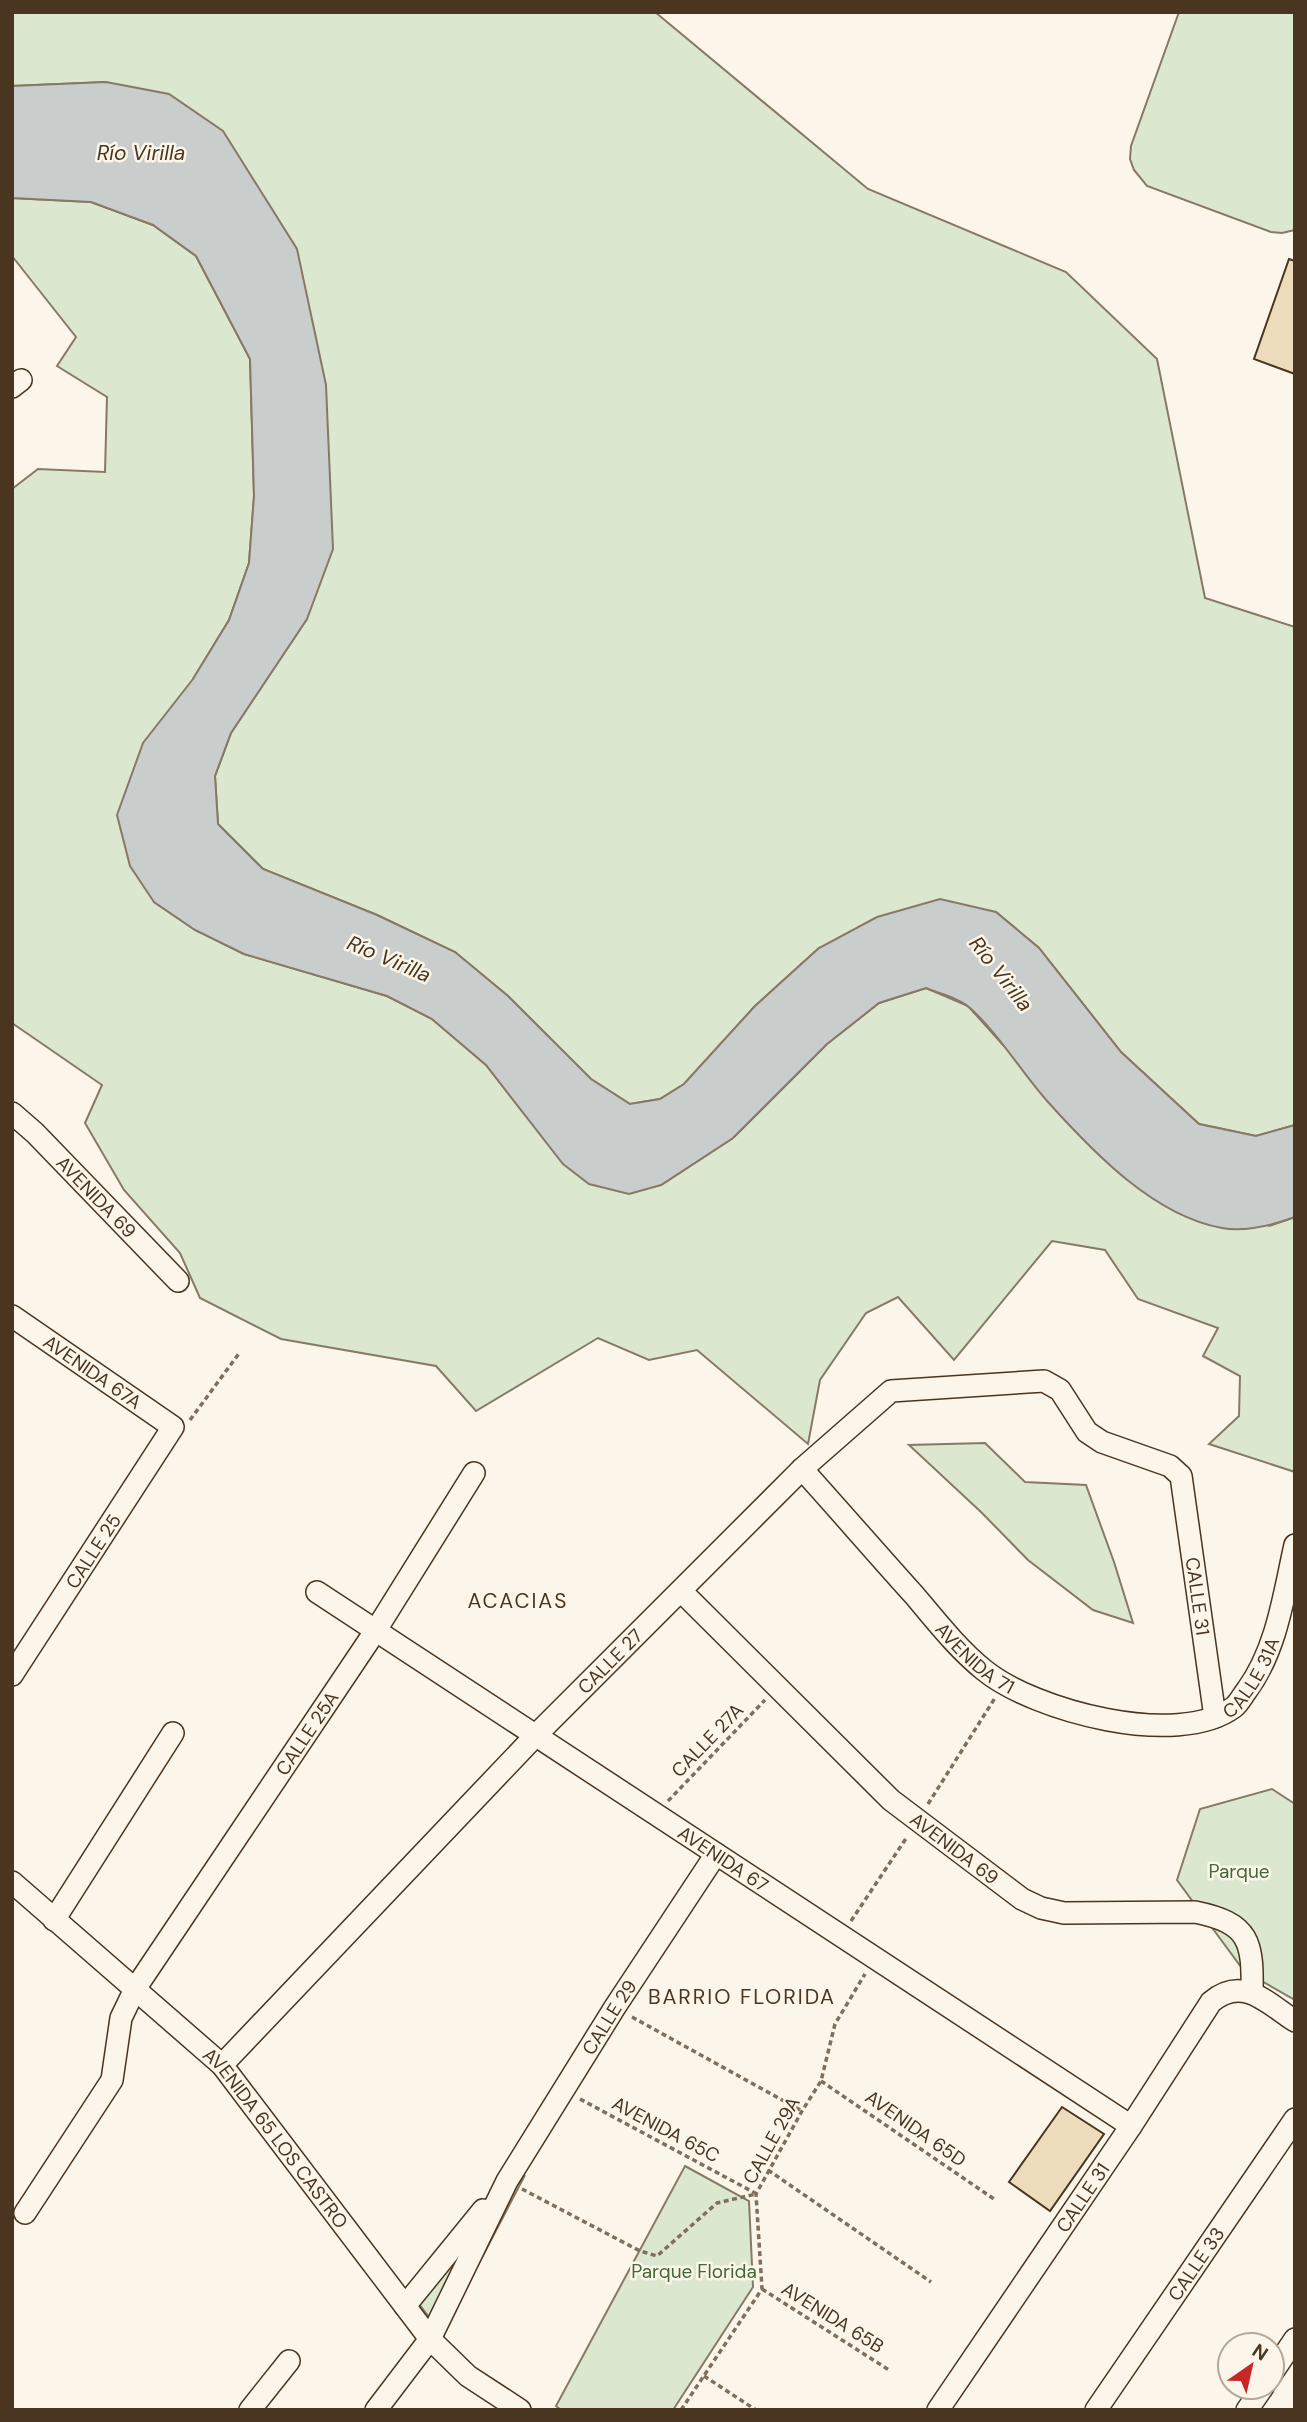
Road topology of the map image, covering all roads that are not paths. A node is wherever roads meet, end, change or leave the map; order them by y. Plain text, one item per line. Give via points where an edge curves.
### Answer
1 (12, 1113) edge
2 (178, 1281) dead end
3 (12, 1316) edge
4 (173, 1427) joint
5 (803, 1469) junction
6 (474, 1474) dead end
7 (1181, 1476) joint
8 (1295, 1545) edge
9 (681, 1591) junction
10 (317, 1592) dead end
11 (376, 1630) junction
12 (12, 1675) edge
13 (1215, 1717) junction
14 (173, 1733) dead end
15 (536, 1735) junction
16 (716, 1854) junction
17 (12, 1882) edge
18 (54, 1920) junction
19 (135, 1989) junction
20 (1252, 1993) junction
21 (1295, 2021) edge
22 (222, 2065) junction
23 (1295, 2119) edge
24 (1131, 2126) junction
25 (507, 2181) junction
26 (25, 2213) dead end
27 (405, 2306) junction
28 (430, 2339) junction
29 (289, 2361) dead end
30 (250, 2410) edge
31 (376, 2410) edge
32 (520, 2410) edge
33 (938, 2410) edge
34 (1096, 2410) edge

1 - 2 street, AVENIDA 69
3 - 4 street, AVENIDA 67A
4 - 12 street, CALLE 25
5 - 7 street, CALLE 27 via 891,1391 1044,1381 1060,1390 1087,1432 1102,1443 1170,1466
5 - 9 street, CALLE 27
5 - 13 street, AVENIDA 71 via 940,1625 982,1669 1004,1684 1041,1701 1126,1724 1177,1725
6 - 11 street, CALLE 25A
7 - 13 street, CALLE 31
8 - 13 street, CALLE 31A via 1260,1672 1236,1706
9 - 15 street, CALLE 27
9 - 20 street, AVENIDA 69 via 891,1800 1022,1899 1064,1913 1195,1912 1214,1916 1237,1928 1251,1949
10 - 11 street, AVENIDA 67
11 - 15 street, AVENIDA 67
11 - 19 street, CALLE 25A
14 - 18 street
15 - 16 street, AVENIDA 67
15 - 22 street, CALLE 27
16 - 24 street, AVENIDA 67
16 - 25 street, CALLE 29
17 - 18 street, AVENIDA 65 LOS CASTRO
18 - 19 street, AVENIDA 65 LOS CASTRO
19 - 22 street, AVENIDA 65 LOS CASTRO
19 - 26 street, CALLE 25A via 121,2018 112,2080
20 - 21 street
20 - 24 street, CALLE 31 via 1230,1990 1212,2002
22 - 27 street, AVENIDA 65 LOS CASTRO
23 - 34 street, CALLE 33
24 - 33 street, CALLE 31
25 - 27 street, CALLE 29
25 - 28 street, CALLE 29
27 - 28 street, AVENIDA 65 LOS CASTRO
28 - 31 street, CALLE 29
28 - 32 street, AVENIDA 65 LOS CASTRO via 468,2376
29 - 30 street

